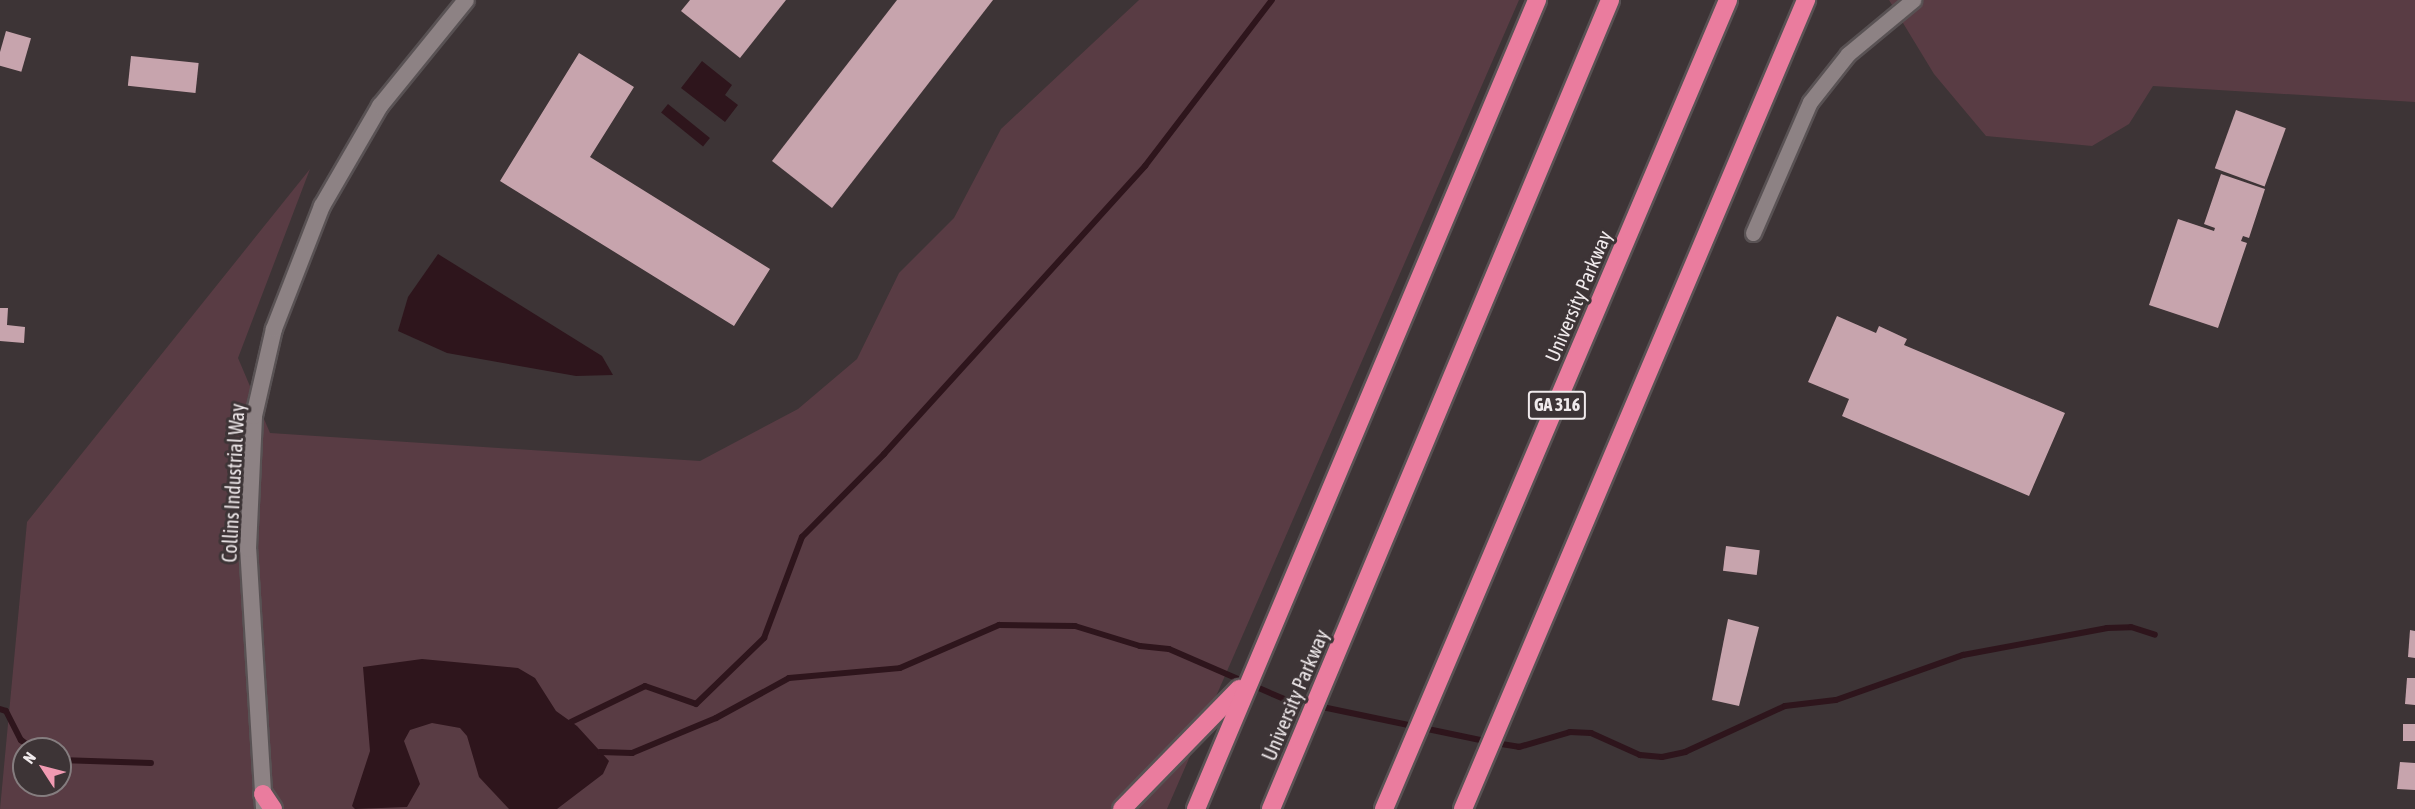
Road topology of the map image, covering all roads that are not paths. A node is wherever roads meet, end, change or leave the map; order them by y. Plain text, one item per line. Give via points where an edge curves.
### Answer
1 (466, 0) edge
2 (1537, 0) edge
3 (1610, 0) edge
4 (1728, 0) edge
5 (1806, 0) edge
6 (1913, 0) edge
7 (1753, 233) dead end
8 (1250, 676) junction
9 (1504, 717) junction
10 (267, 804) edge
11 (1122, 809) edge
12 (1196, 809) edge
13 (1271, 809) edge
14 (1384, 809) edge
15 (1463, 809) edge
16 (1474, 809) edge

1 - 10 street, Collins Industrial Way via 380,106 322,206 274,329 254,416 248,549
2 - 8 highway
3 - 13 highway, University Parkway
4 - 14 highway, University Parkway / GA 316
5 - 9 highway
6 - 7 street via 1848,54 1810,102
8 - 11 highway
8 - 12 highway
9 - 15 highway
9 - 16 highway

